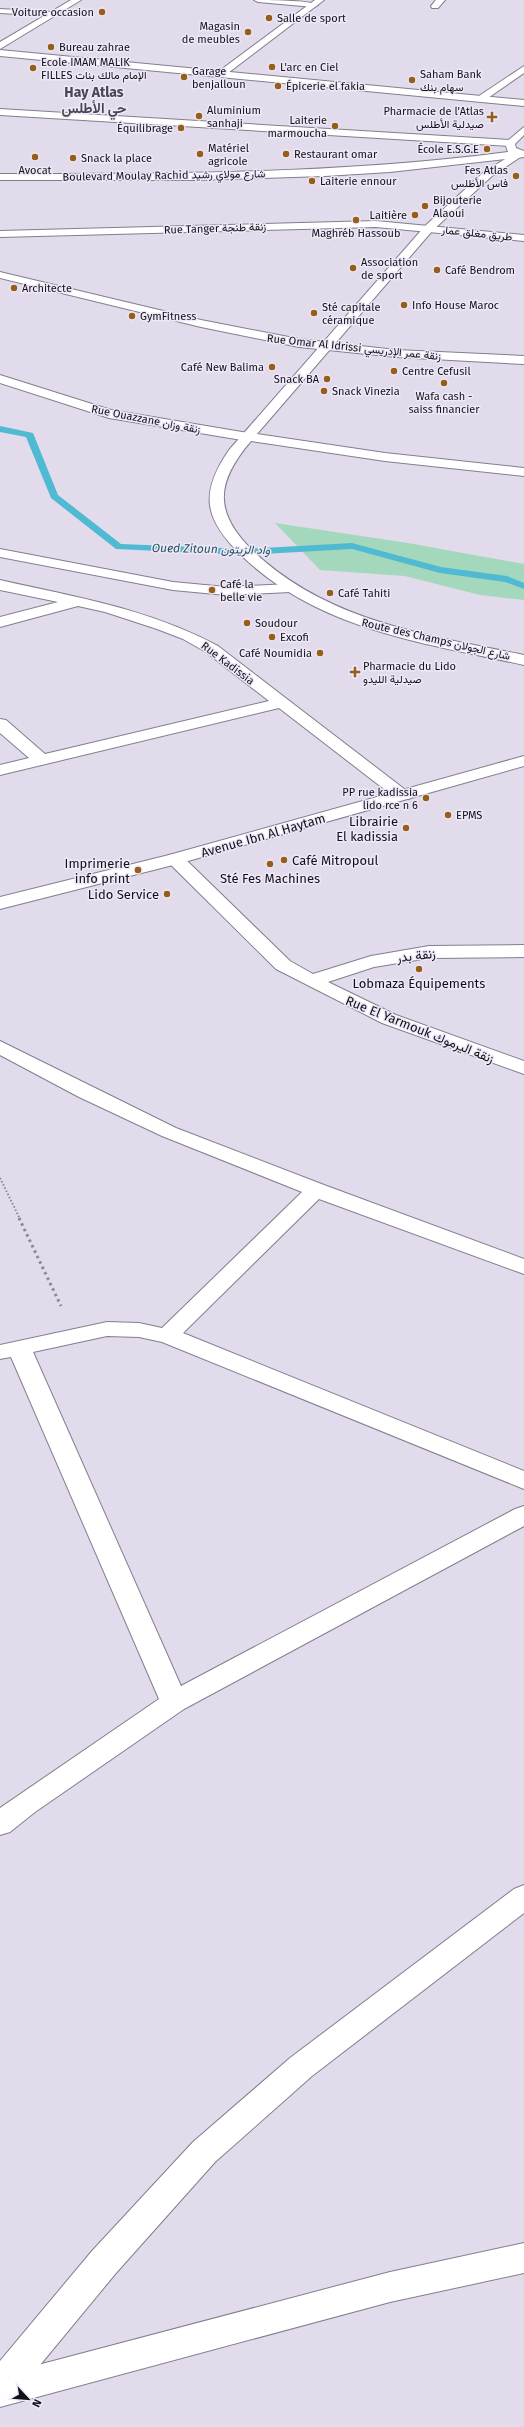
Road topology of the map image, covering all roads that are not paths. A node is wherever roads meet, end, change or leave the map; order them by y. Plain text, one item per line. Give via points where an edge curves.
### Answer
1 (77, 0) edge
2 (258, 0) edge
3 (317, 2) edge
4 (0, 10) edge
5 (53, 14) junction
6 (0, 46) edge
7 (0, 53) edge
8 (524, 69) edge
9 (221, 74) junction
10 (482, 98) junction
11 (524, 103) edge
12 (0, 112) edge
13 (524, 130) edge
14 (516, 150) edge
15 (0, 169) edge
16 (0, 177) edge
17 (429, 228) junction
18 (0, 234) edge
19 (524, 238) edge
20 (0, 275) edge
21 (327, 346) junction
22 (524, 360) edge
23 (0, 379) edge
24 (248, 437) junction
25 (524, 472) edge
26 (0, 554) edge
27 (0, 585) edge
28 (290, 588) junction
29 (75, 603) junction
30 (0, 622) edge
31 (524, 660) edge
32 (280, 703) junction
33 (0, 724) edge
34 (41, 760) junction
35 (524, 761) edge
36 (0, 770) edge
37 (403, 795) junction
38 (175, 859) junction
39 (0, 903) edge
40 (524, 951) edge
41 (311, 982) junction
42 (0, 1047) edge
43 (524, 1068) edge
44 (316, 1190) junction
45 (524, 1267) edge
46 (167, 1336) junction
47 (9, 1350) edge
48 (524, 1481) edge
49 (524, 1515) edge
50 (174, 1702) junction
51 (0, 1824) edge
52 (524, 1898) edge
53 (524, 2258) edge
54 (0, 2387) edge
55 (0, 2391) edge

1 - 5 street
2 - 3 lane
3 - 9 street
4 - 5 lane
5 - 6 street
7 - 9 street
8 - 10 street
9 - 10 street
10 - 11 street
12 - 14 street
13 - 14 street
14 - 15 street, Boulevard Moulay Rachid شارع مولاي رشيد via 421,160
14 - 16 street, Boulevard Moulay Rachid شارع مولاي رشيد via 426,167 164,177
14 - 17 street
17 - 18 street, Rue Tanger زنقة طنجة via 348,224
17 - 19 street, طريق مغلق عمار
17 - 21 street
20 - 21 street, Rue Omar Al Idrissi زنقة عمر الإدريسي via 248,333
21 - 22 street, Rue Omar Al Idrissi زنقة عمر الإدريسي
21 - 24 street
23 - 24 street, Rue Ouazzane زنقة وزان via 109,414
24 - 25 street, Rue Ouazzane زنقة وزان via 385,457
24 - 28 street, Route des Champs شارع الجولان via 221,471 216,488 218,517 247,554
26 - 28 lane via 172,586 226,591
27 - 29 street, Rue Kadissia
28 - 31 street, Route des Champs شارع الجولان via 325,608 356,620
29 - 30 street
29 - 32 street, Rue Kadissia via 130,615 190,635 212,649
32 - 34 street
32 - 37 street, Rue Kadissia
33 - 34 street
34 - 36 street
35 - 37 street, Avenue Ibn Al Haytam
37 - 38 street, Avenue Ibn Al Haytam
38 - 39 street, Avenue Ibn Al Haytam
38 - 41 street, Rue El Yarmouk زنقة اليرموك via 283,965
40 - 41 street, زنقة بدر via 429,952 371,962
41 - 43 street, Rue El Yarmouk زنقة اليرموك via 389,1019
42 - 44 street via 86,1093 169,1132
44 - 45 street
44 - 46 street
46 - 47 street via 139,1330 107,1329
46 - 48 street
47 - 50 street
49 - 50 street
50 - 51 street via 25,1804
52 - 54 street via 300,2067 204,2152 104,2262
53 - 55 street via 390,2287

